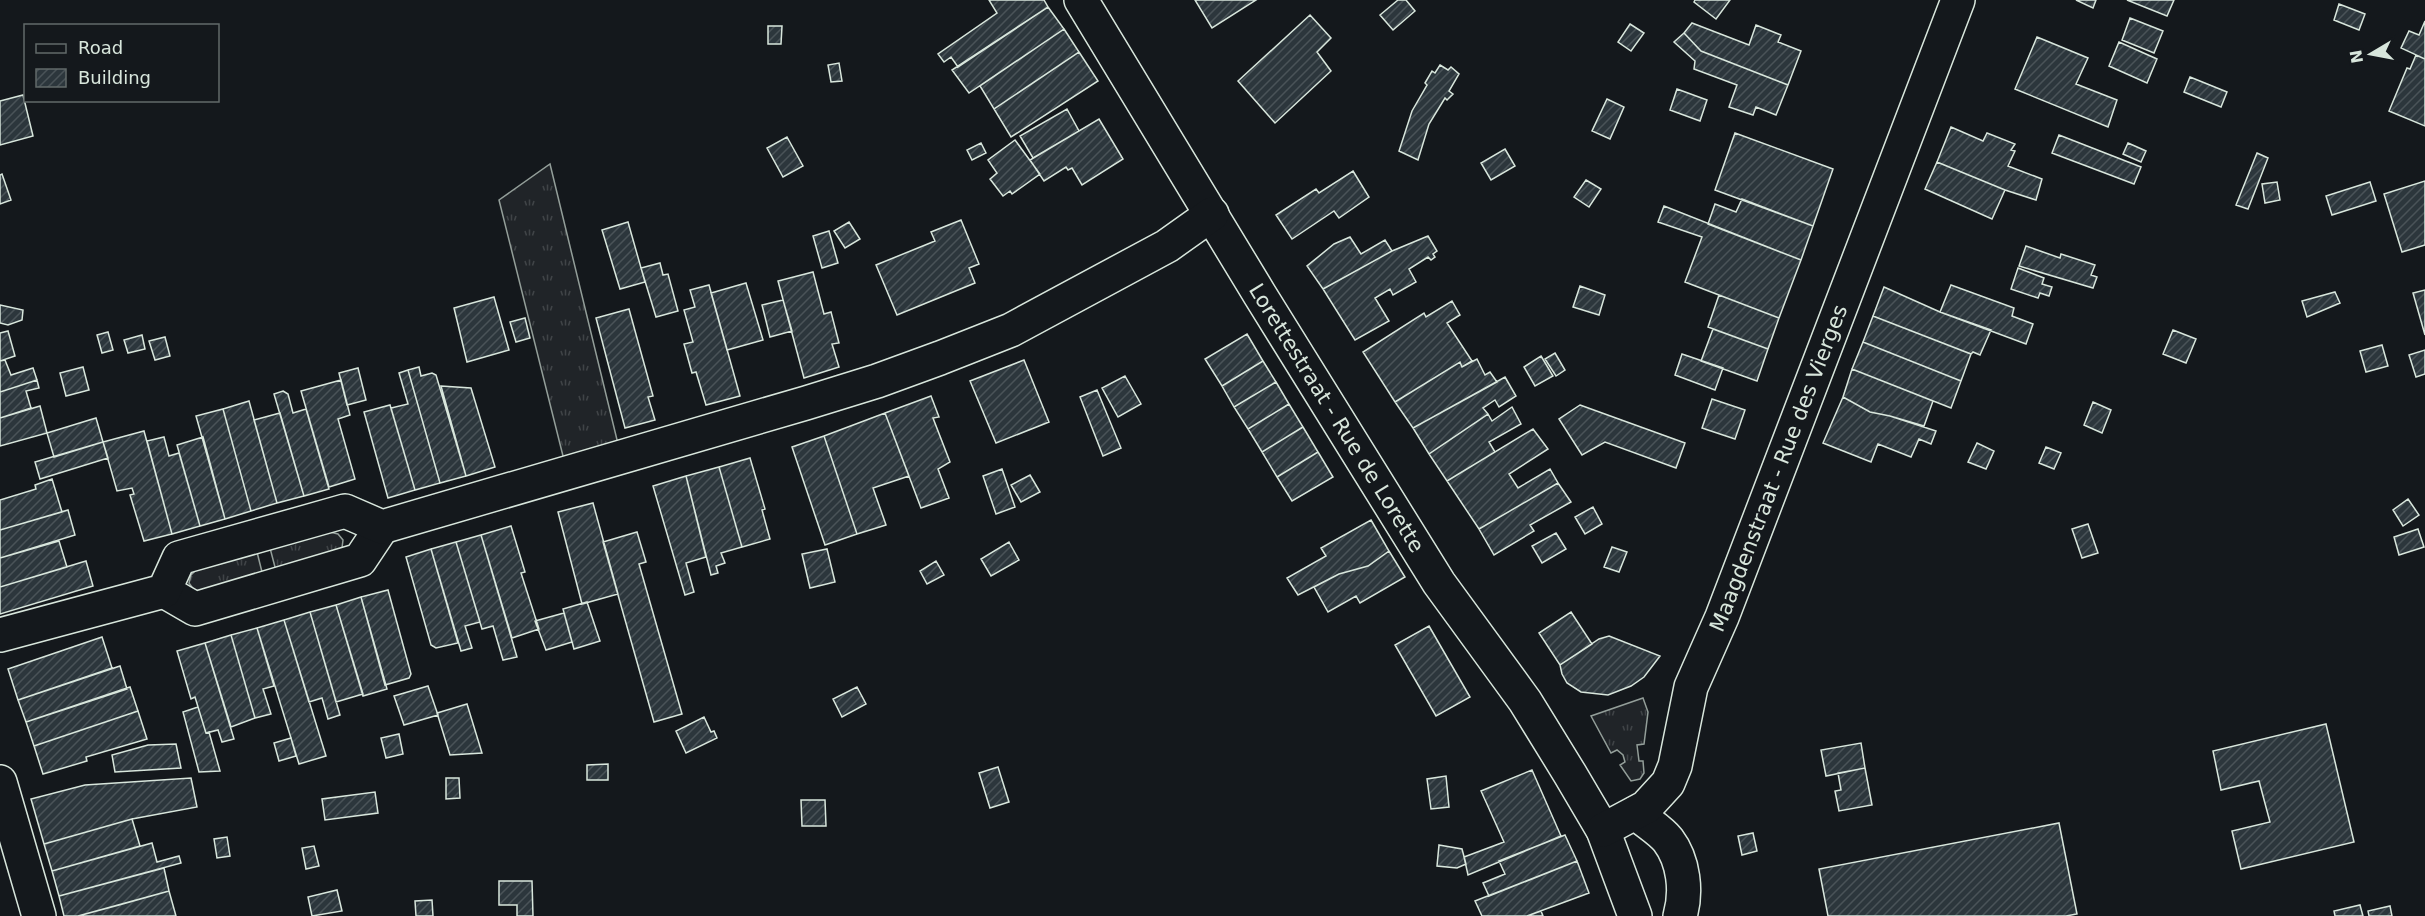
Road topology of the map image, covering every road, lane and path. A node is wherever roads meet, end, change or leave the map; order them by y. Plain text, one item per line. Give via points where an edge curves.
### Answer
1 (1081, 0) edge
2 (1958, 0) edge
3 (1212, 214) junction
4 (382, 527) junction
5 (164, 591) junction
6 (0, 635) edge
7 (0, 782) edge
8 (1636, 813) junction
9 (1603, 830) junction
10 (39, 916) edge
11 (1635, 916) edge
12 (1680, 916) edge

1 - 3 street, Lorettestraat - Rue de Lorette
2 - 8 street, Maagdenstraat - Rue des Vierges via 1722,617 1691,687 1672,775 1658,795
3 - 4 street via 1167,246 1011,330 940,358 806,403
3 - 9 street, Lorettestraat - Rue de Lorette via 1439,583 1525,701
4 - 5 street via 360,560 195,609
4 - 5 street via 345,511 179,558
5 - 6 street
7 - 10 street
8 - 9 street
8 - 12 street via 1668,840 1684,876
9 - 11 street, Lorettestraat - Rue de Lorette

